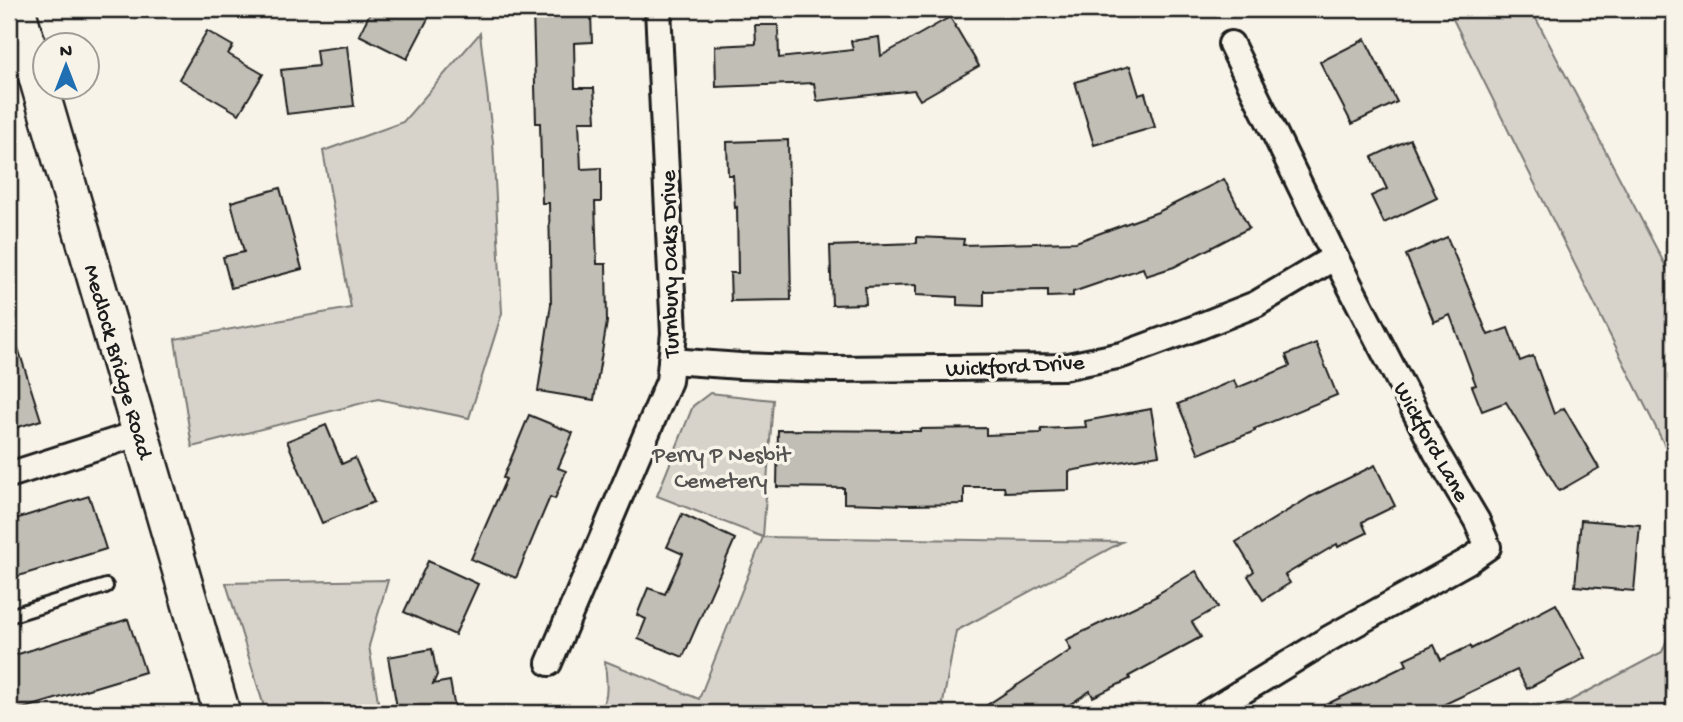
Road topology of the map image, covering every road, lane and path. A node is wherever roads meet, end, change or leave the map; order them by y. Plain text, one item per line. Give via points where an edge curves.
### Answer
1 (17, 9) edge
2 (658, 9) edge
3 (1231, 44) dead end
4 (1335, 257) junction
5 (671, 361) junction
6 (141, 433) junction
7 (9, 475) edge
8 (106, 586) dead end
9 (9, 616) edge
10 (549, 663) dead end
11 (222, 713) edge
12 (1207, 713) edge

1 - 6 main road, Medlock Bridge Road
2 - 5 street, Turnbury Oaks Drive via 674,333
3 - 4 street, Wickford Lane
4 - 5 street, Wickford Drive via 1256,304 1122,355 1063,367 832,369
4 - 12 street, Wickford Lane via 1488,547
5 - 10 street, Turnbury Oaks Drive via 668,381
6 - 7 street
6 - 11 main road, Medlock Bridge Road
8 - 9 lane

